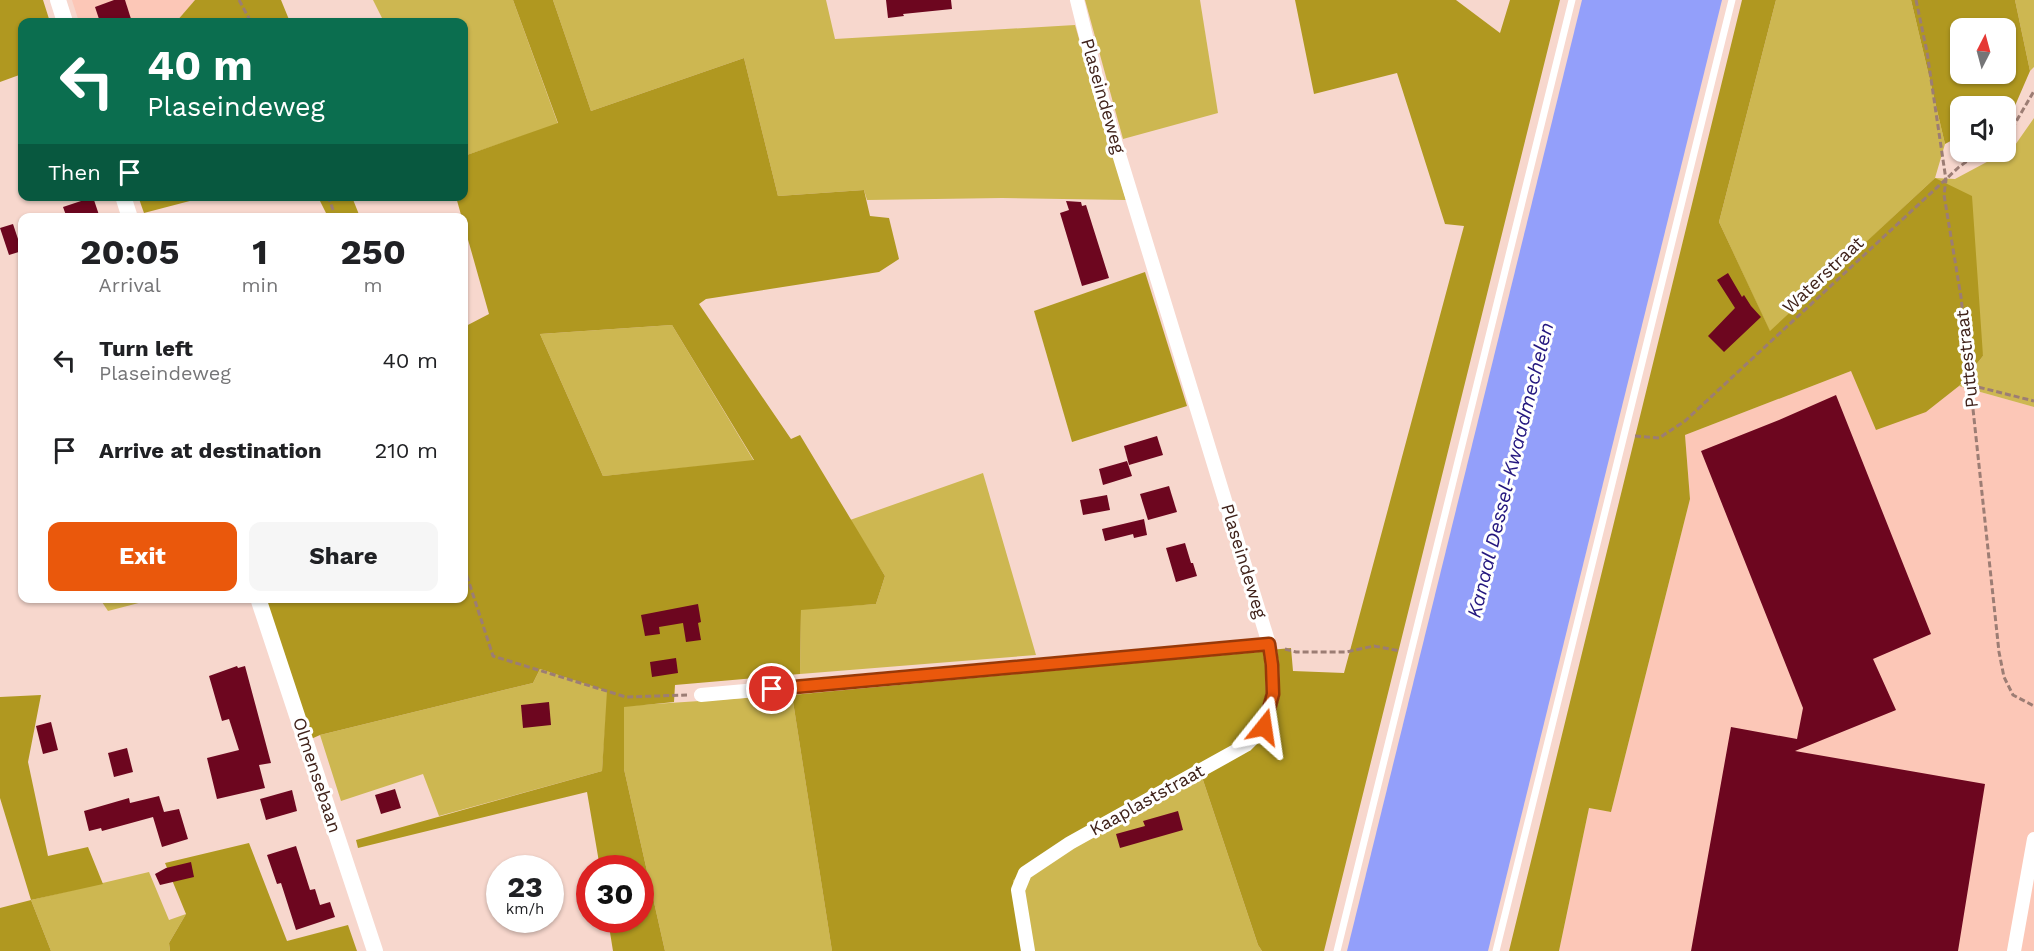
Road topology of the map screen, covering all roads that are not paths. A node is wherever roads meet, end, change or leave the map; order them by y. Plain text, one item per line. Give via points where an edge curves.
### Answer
1 (58, 0) edge
2 (1077, 0) edge
3 (1572, 0) edge
4 (1732, 0) edge
5 (64, 18) edge
6 (260, 603) edge
7 (1269, 644) junction
8 (701, 695) road end
9 (2034, 839) edge
10 (375, 951) edge
11 (1029, 951) edge
12 (1336, 951) edge
13 (1496, 951) edge
14 (2014, 951) edge

1 - 5 street
2 - 7 street, Plaseindeweg via 1100,89
3 - 12 lane
4 - 13 lane
6 - 10 street, Olmensebaan
7 - 8 street, Plaseindeweg
7 - 11 street, Kaaplaststraat via 1273,694 1264,727 1246,745 1070,843 1025,873 1018,890
9 - 14 street

